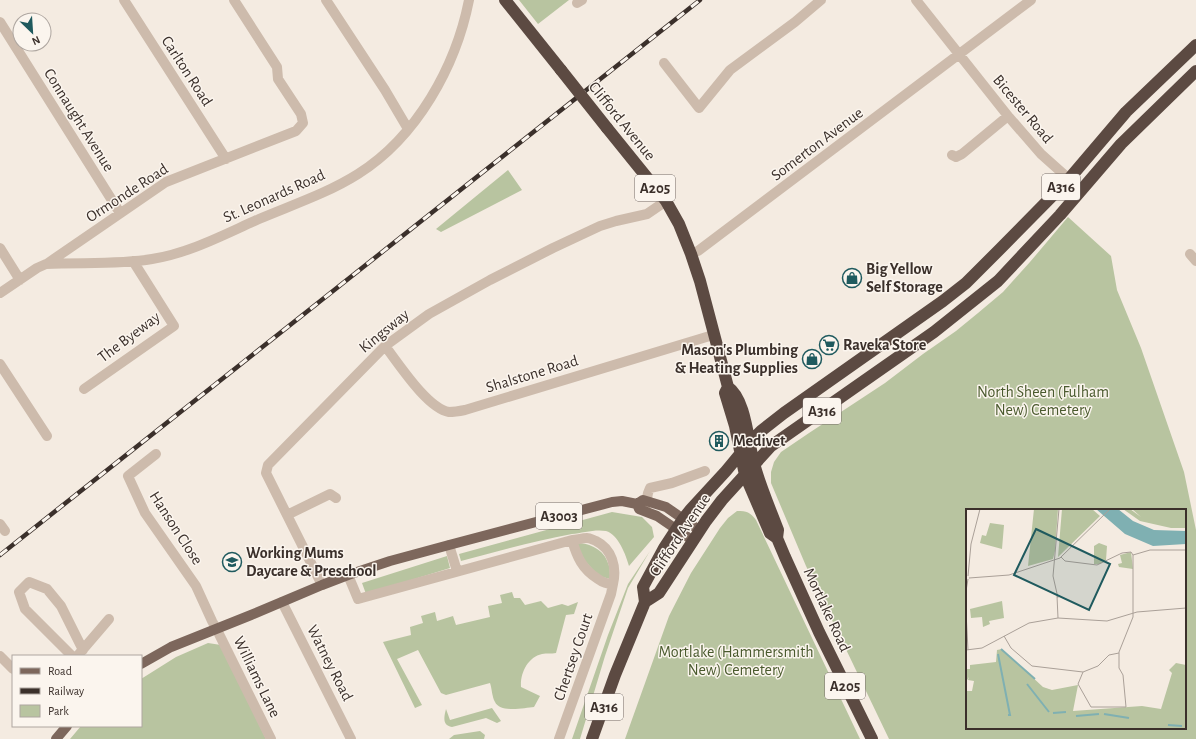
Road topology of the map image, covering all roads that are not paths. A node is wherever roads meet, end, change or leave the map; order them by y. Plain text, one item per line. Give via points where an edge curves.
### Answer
1 (124, 0) edge
2 (234, 0) edge
3 (326, 0) edge
4 (470, 0) edge
5 (505, 0) edge
6 (821, 0) edge
7 (916, 0) edge
8 (1031, 0) edge
9 (0, 22) edge
10 (1196, 45) edge
11 (959, 55) junction
12 (664, 63) dead end
13 (1196, 71) edge
14 (1008, 116) junction
15 (408, 129) junction
16 (952, 155) dead end
17 (226, 159) junction
18 (1069, 179) junction
19 (666, 202) junction
20 (120, 213) junction
21 (0, 248) edge
22 (691, 254) junction
23 (133, 261) junction
24 (46, 264) junction
25 (20, 280) junction
26 (0, 293) edge
27 (922, 316) junction
28 (934, 332) junction
29 (713, 335) junction
30 (385, 346) junction
31 (0, 364) edge
32 (852, 366) junction
33 (863, 382) junction
34 (728, 387) junction
35 (84, 389) dead end
36 (47, 436) dead end
37 (750, 442) junction
38 (740, 453) junction
39 (156, 454) dead end
40 (754, 466) junction
41 (705, 471) dead end
42 (745, 475) junction
43 (336, 498) dead end
44 (646, 506) junction
45 (287, 515) junction
46 (680, 524) junction
47 (699, 530) junction
48 (777, 538) junction
49 (572, 540) junction
50 (692, 540) junction
51 (449, 545) junction
52 (457, 571) junction
53 (348, 575) junction
54 (613, 584) junction
55 (322, 585) junction
56 (282, 602) junction
57 (645, 602) junction
58 (110, 619) dead end
59 (216, 628) junction
60 (80, 653) edge
61 (71, 655) edge
62 (0, 656) edge
63 (142, 663) edge
64 (12, 669) edge
65 (66, 727) edge
66 (56, 739) edge
67 (271, 739) edge
68 (351, 739) edge
69 (559, 739) edge
70 (592, 739) edge
71 (872, 739) edge

1 - 17 street, Carlton Road
2 - 17 street, Ormonde Road via 277,67 278,79 301,114 303,124 296,131
3 - 15 street
4 - 15 street, St. Leonards Road via 465,23 443,76
5 - 19 highway, Clifford Avenue / A205, bridge
6 - 12 street via 730,70 699,108
7 - 11 street, Bicester Road
8 - 11 street
9 - 20 street, Connaught Avenue
10 - 18 highway, A316 via 1126,112
11 - 14 street, Bicester Road
11 - 22 street, Somerton Avenue
13 - 28 highway, A316 via 1121,144 1060,215 998,281
14 - 16 street via 962,154 956,157
14 - 18 street, Bicester Road via 1042,154
15 - 23 street, St. Leonards Road via 364,170 328,190 198,246 153,259
17 - 20 street, Ormonde Road via 166,182
18 - 27 highway, A316 via 966,282
19 - 22 highway, Clifford Avenue / A205 via 679,224
19 - 30 street, Kingsway via 647,214 600,226 490,280 430,314
20 - 24 street, Ormonde Road
21 - 25 street
22 - 29 highway, Clifford Avenue / A205
23 - 24 street, St. Leonards Road
23 - 35 street, The Byeway via 174,326
24 - 25 street, St. Leonards Road
25 - 26 street, St. Leonards Road
27 - 28 highway
27 - 32 highway, A316
28 - 33 highway, A316
29 - 30 street, Shalstone Road via 465,410 449,412 425,398
29 - 34 highway, Clifford Avenue / A205
30 - 45 street, Kingsway via 268,464 266,473
31 - 36 street
32 - 33 highway
32 - 37 highway, A316 via 781,415
33 - 40 highway, A316 via 773,445
34 - 37 highway, Clifford Avenue / A205 via 733,391 742,411
34 - 38 highway, Clifford Avenue / A205 via 725,393
37 - 38 highway, A316
37 - 40 highway, Clifford Avenue
38 - 42 highway, Mortlake Road
38 - 46 highway, Clifford Avenue / A316
39 - 59 street, Hanson Close via 128,476 145,513 196,586
40 - 42 highway, Clifford Avenue / A316
40 - 48 highway, Mortlake Road / A205 via 778,530
41 - 44 street via 650,488
42 - 47 highway, Clifford Avenue / A316
42 - 48 highway, Mortlake Road / A205 via 770,533
43 - 45 street via 330,494
44 - 46 main road, A3003 via 666,507
44 - 51 main road, A3003 via 640,509 636,504 612,502
45 - 55 street, Kingsway
46 - 47 main road, A3003
46 - 50 main road, A3003
46 - 57 highway, Clifford Avenue / A316 via 643,587
47 - 50 highway, Clifford Avenue / A316
48 - 71 highway, Mortlake Road / A205 via 819,632
49 - 52 street, Chertsey Court
49 - 54 street via 586,570 600,580
49 - 54 street, Chertsey Court via 588,538 601,544 614,563
50 - 57 highway, Clifford Avenue / A316 via 659,593
51 - 52 street
51 - 53 main road, A3003
52 - 53 street, Chertsey Court via 358,598
53 - 55 main road, A3003
54 - 69 street, Chertsey Court
55 - 56 main road, A3003
56 - 59 main road, A3003
56 - 68 street, Watney Road
57 - 70 highway, Clifford Avenue / A316
58 - 60 street
59 - 63 main road, A3003 via 171,646
59 - 67 street, Williams Lane
60 - 61 street via 60,606 47,589 29,582 19,592 25,609
62 - 64 street
65 - 66 main road

